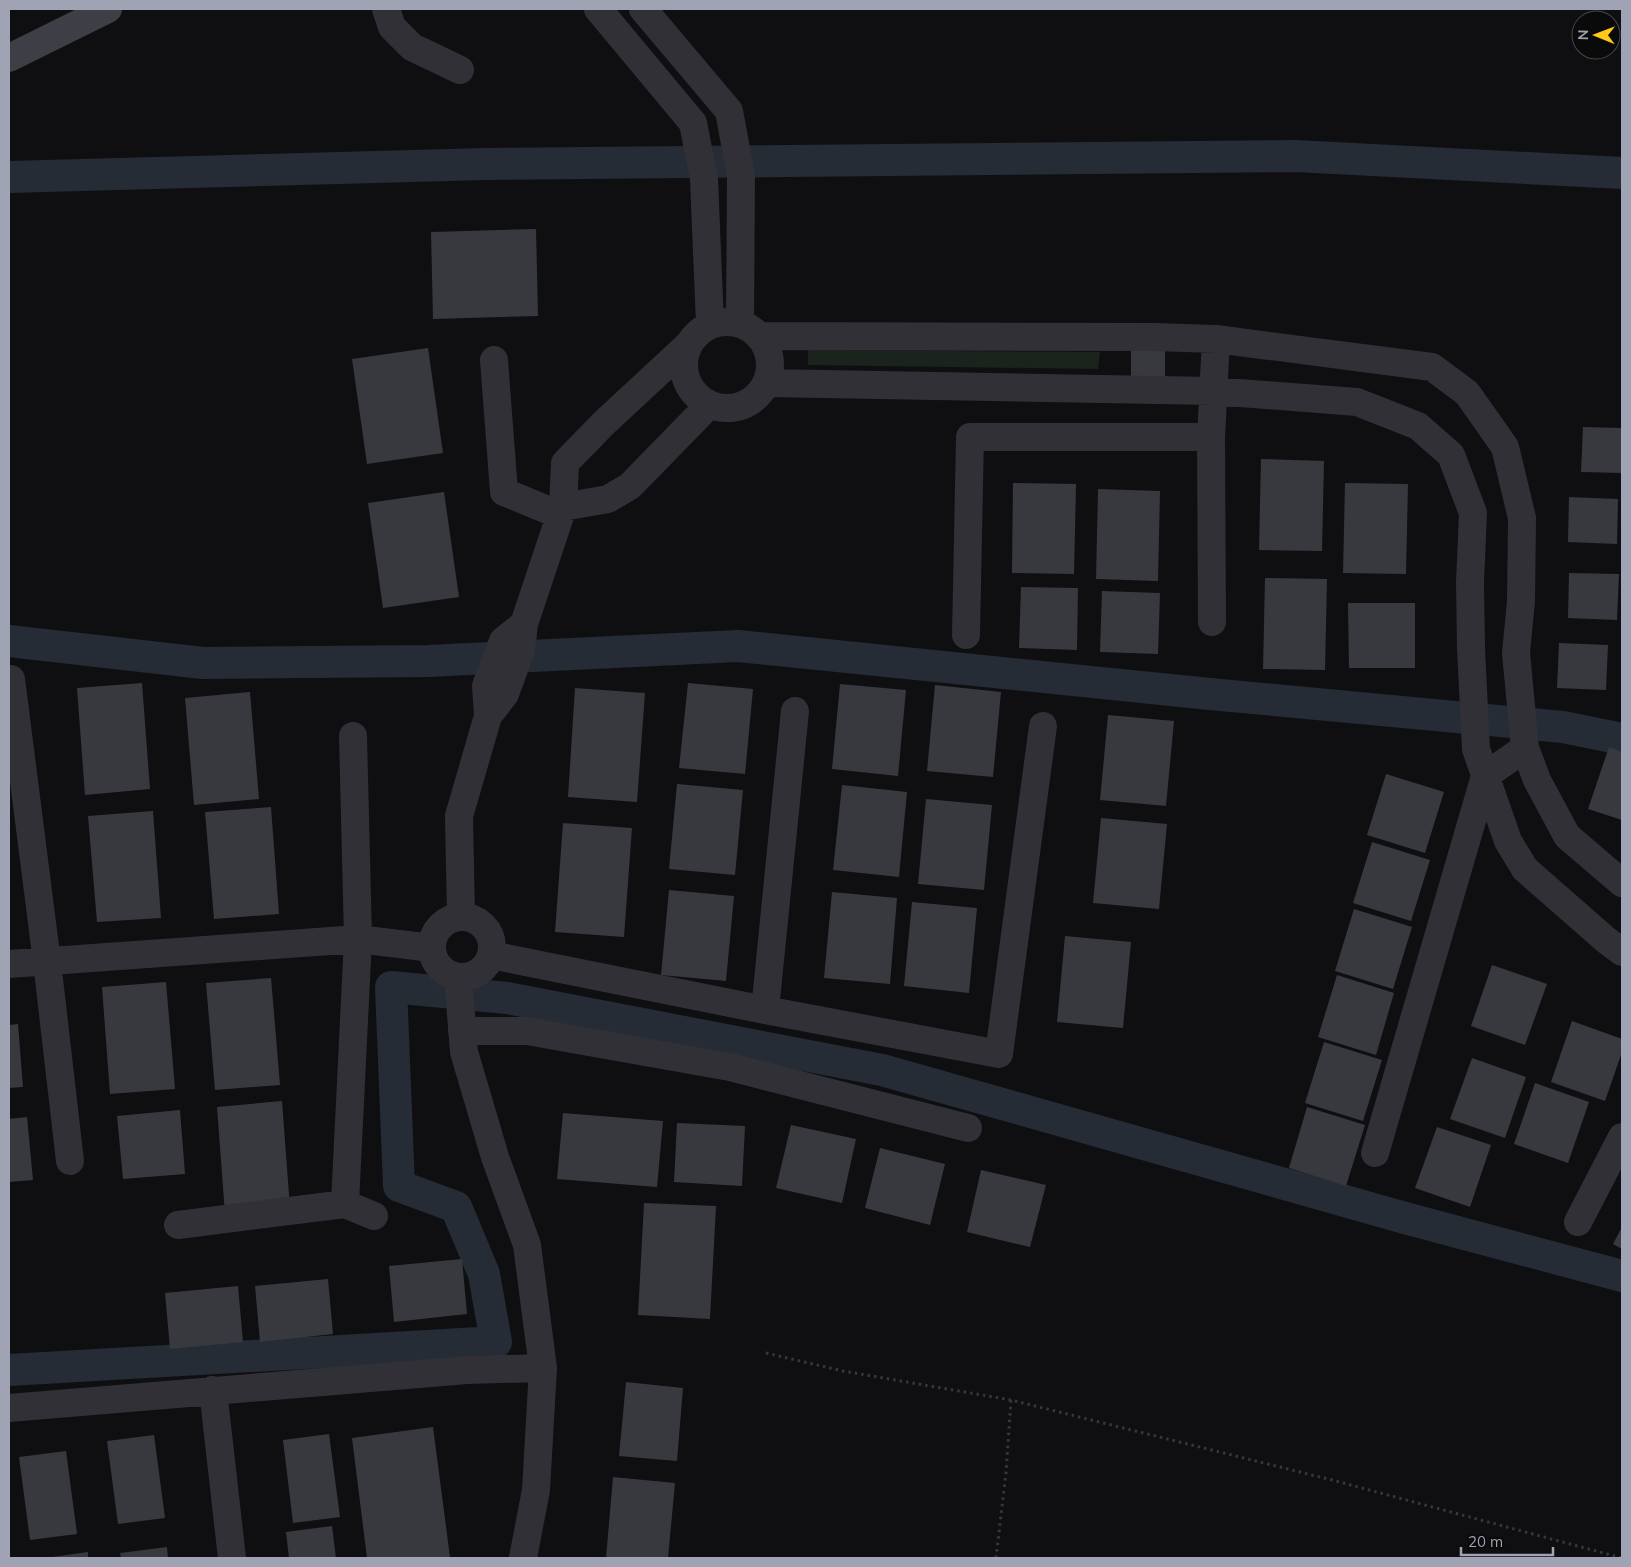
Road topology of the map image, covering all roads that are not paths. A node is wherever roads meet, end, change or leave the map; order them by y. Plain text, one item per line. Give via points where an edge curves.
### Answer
1 (108, 9) edge
2 (386, 9) edge
3 (598, 9) edge
4 (643, 9) edge
5 (9, 58) edge
6 (460, 70) dead end
7 (710, 324) junction
8 (749, 330) junction
9 (1216, 339) junction
10 (688, 345) junction
11 (494, 360) dead end
12 (767, 383) junction
13 (1214, 391) junction
14 (709, 405) junction
15 (1211, 437) junction
16 (561, 511) junction
17 (1212, 622) dead end
18 (966, 635) dead end
19 (11, 679) dead end
20 (795, 711) dead end
21 (1043, 726) dead end
22 (353, 736) dead end
23 (1525, 748) junction
24 (1485, 776) junction
25 (1622, 883) edge
26 (461, 917) junction
27 (358, 939) junction
28 (432, 948) junction
29 (1622, 952) edge
30 (491, 955) junction
31 (47, 962) junction
32 (9, 964) edge
33 (458, 977) junction
34 (765, 1010) junction
35 (462, 1031) junction
36 (968, 1128) dead end
37 (1622, 1137) edge
38 (1375, 1153) dead end
39 (70, 1161) dead end
40 (345, 1204) junction
41 (374, 1216) dead end
42 (1578, 1222) dead end
43 (178, 1225) dead end
44 (543, 1368) junction
45 (213, 1390) junction
46 (9, 1408) edge
47 (232, 1558) edge
48 (523, 1558) edge

1 - 5 main road
2 - 6 street via 392,27 412,47
3 - 7 street via 693,123 704,179
4 - 8 street via 729,110 741,176
7 - 8 street via 724,321
7 - 10 street
8 - 9 street
8 - 12 street via 764,341 770,355 771,370
9 - 13 street
9 - 23 street via 1432,367 1468,393 1505,447 1522,518 1516,653
10 - 14 street via 684,373 697,397
10 - 16 street via 565,463
11 - 16 street via 504,492
12 - 13 street
12 - 14 street via 749,404 722,409
13 - 15 street
13 - 24 street via 1358,402 1418,426 1451,455 1473,513 1471,649 1476,749
14 - 16 street via 630,486 608,499
15 - 17 street
15 - 18 street via 970,437
16 - 26 street via 524,624 521,650 505,694 488,716 460,816
19 - 31 street
20 - 34 street
21 - 34 street via 999,1054
22 - 27 street
23 - 24 street
23 - 25 street via 1537,780 1567,836
24 - 29 street via 1508,841 1524,869
24 - 38 street
26 - 28 street via 443,923 437,930
26 - 30 street via 470,918 486,928 492,946
27 - 28 street
27 - 31 street
27 - 40 street
28 - 33 street via 440,967
30 - 33 street via 477,973
30 - 34 street
31 - 32 street
31 - 39 street
33 - 35 street
35 - 36 street via 527,1031 730,1067
35 - 44 street via 472,1081 526,1246
37 - 42 street
40 - 41 street
40 - 43 street
44 - 45 street via 467,1370
44 - 48 street via 536,1490
45 - 46 street
45 - 47 street

